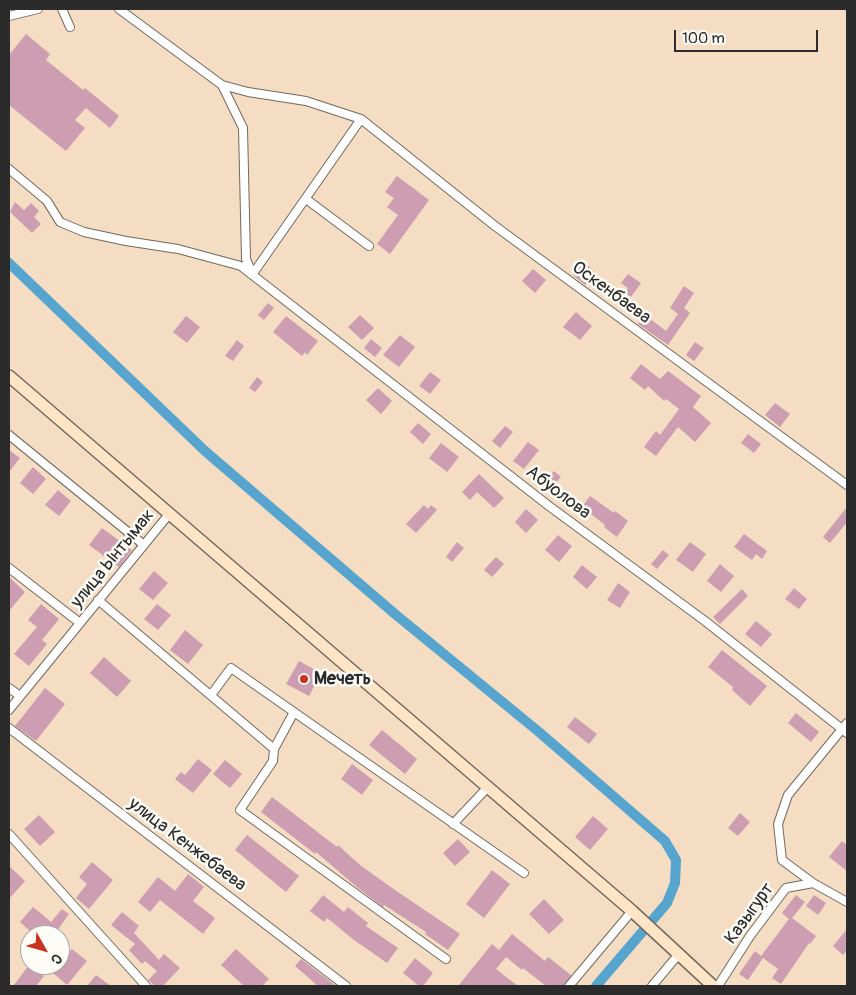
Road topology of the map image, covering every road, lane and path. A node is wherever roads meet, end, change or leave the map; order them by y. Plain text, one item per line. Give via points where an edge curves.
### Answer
1 (38, 9) edge
2 (62, 9) edge
3 (119, 9) edge
4 (9, 16) edge
5 (70, 28) dead end
6 (222, 85) junction
7 (361, 119) junction
8 (9, 169) edge
9 (306, 199) junction
10 (369, 246) dead end
11 (252, 275) junction
12 (9, 376) edge
13 (9, 435) edge
14 (847, 485) edge
15 (170, 513) junction
16 (144, 545) junction
17 (9, 568) edge
18 (98, 600) junction
19 (80, 623) junction
20 (9, 688) edge
21 (211, 695) junction
22 (20, 696) junction
23 (9, 710) edge
24 (294, 712) junction
25 (9, 728) edge
26 (846, 728) edge
27 (274, 749) junction
28 (488, 787) junction
29 (453, 824) junction
30 (9, 834) edge
31 (524, 873) dead end
32 (813, 883) junction
33 (847, 902) edge
34 (636, 914) junction
35 (678, 955) junction
36 (446, 959) dead end
37 (146, 986) edge
38 (346, 986) edge
39 (569, 986) edge
40 (652, 986) edge
41 (712, 986) edge
42 (718, 986) edge

1 - 4 street
2 - 5 street
3 - 6 street
6 - 7 street via 306,101
6 - 11 street via 243,128 246,259
7 - 9 street
7 - 14 street, Оскенбаева via 495,226
8 - 11 street, Абуолова via 47,201 60,222 84,232 178,249 241,266
9 - 10 street
9 - 11 street
11 - 26 street, Абуолова via 549,506
12 - 15 main road
13 - 16 street
15 - 16 street, улица Ынтымак
15 - 28 main road
16 - 18 street, улица Ынтымак
17 - 19 street, улица Ынтымак
18 - 19 street, улица Ынтымак
18 - 21 street
19 - 22 street, улица Ынтымак
20 - 22 street
21 - 24 street via 231,668
21 - 27 street
22 - 23 street, улица Ынтымак
24 - 27 street
24 - 29 street
25 - 38 street, улица Кенжебаева
26 - 32 street via 788,795 778,824 782,860
27 - 36 street via 273,762 240,810
28 - 29 street
28 - 34 main road
29 - 31 street
30 - 37 street
32 - 33 street
32 - 42 street, Казыгурт via 786,888
34 - 35 main road
34 - 39 street
35 - 40 street
35 - 41 main road

